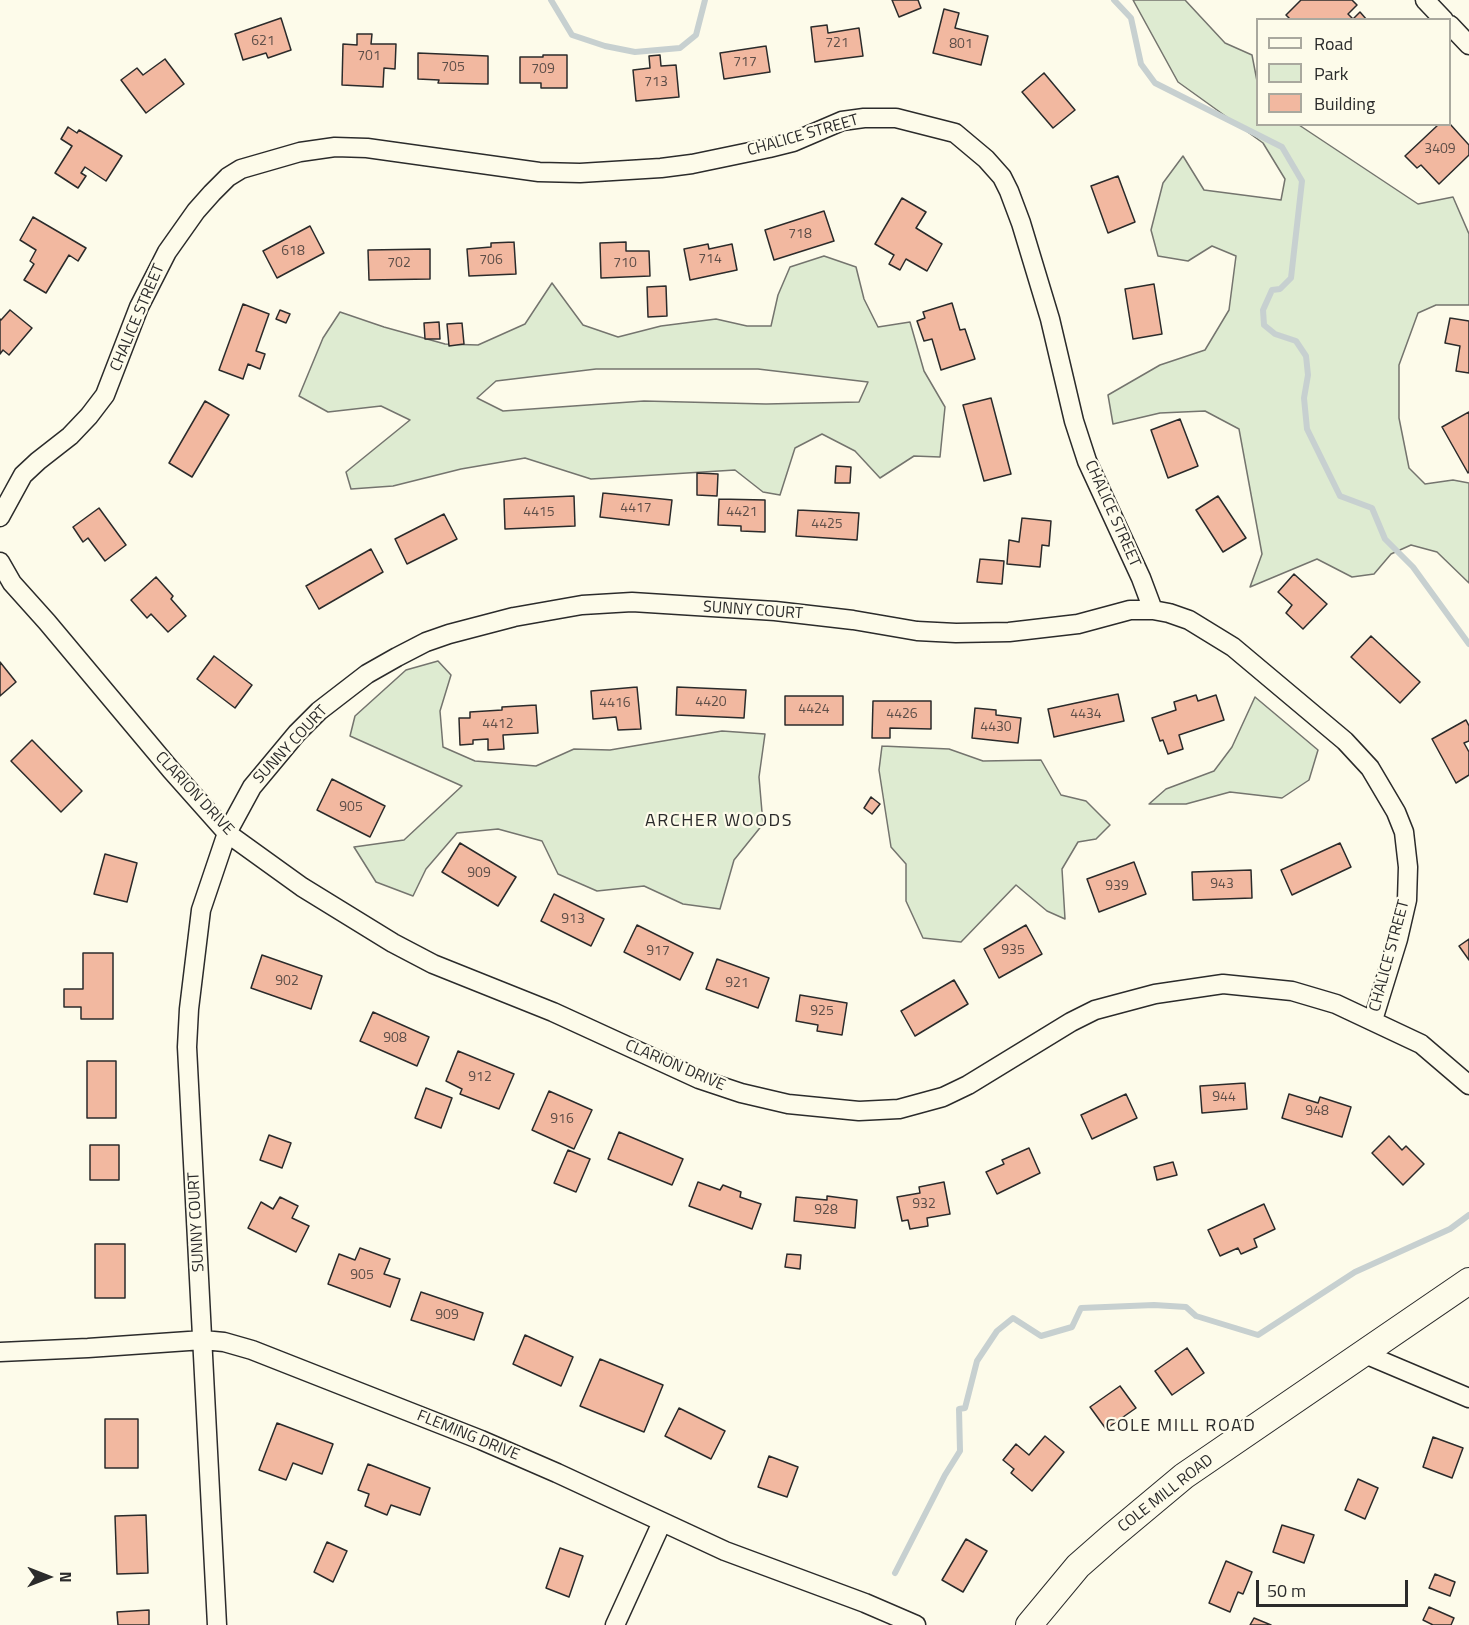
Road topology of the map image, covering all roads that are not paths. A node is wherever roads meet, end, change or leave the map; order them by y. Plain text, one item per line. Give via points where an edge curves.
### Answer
1 (1425, 0) edge
2 (1442, 18) edge
3 (1451, 27) edge
4 (1469, 45) edge
5 (0, 517) edge
6 (1, 565) edge
7 (1153, 610) junction
8 (227, 833) junction
9 (1373, 1020) junction
10 (1469, 1084) edge
11 (1469, 1281) edge
12 (203, 1340) junction
13 (0, 1352) edge
14 (1365, 1354) junction
15 (1469, 1398) edge
16 (662, 1522) junction
17 (217, 1625) edge
18 (615, 1625) edge
19 (916, 1625) edge
20 (1029, 1625) edge

1 - 2 street
3 - 4 street
5 - 7 street, CHALICE STREET via 23,475 70,436 105,394 140,307 168,252 196,211 228,177 241,169 334,147 539,171 580,173 661,168 793,142 842,121 896,118 955,134 1002,177 1022,223 1087,461
6 - 8 street, CLARION DRIVE via 18,590
7 - 8 street, SUNNY COURT via 1130,610 1078,624 956,633 775,611 632,602 582,605 514,617 426,642 342,692 273,760 252,787
7 - 9 street, CHALICE STREET via 1189,620 1254,663 1345,741 1370,768 1396,812 1404,832 1407,900
8 - 9 street, CLARION DRIVE via 351,919 433,964 553,1012 699,1079 788,1104 859,1111 921,1104 968,1085 1095,1010 1155,993 1245,985 1292,991
8 - 12 street, SUNNY COURT via 201,910 187,1047
9 - 10 street, CLARION DRIVE via 1421,1044
11 - 14 street, COLE MILL ROAD
12 - 13 street, FLEMING DRIVE
12 - 16 street, FLEMING DRIVE via 252,1350 481,1440
12 - 17 street, SUNNY COURT
14 - 15 street
14 - 20 street, COLE MILL ROAD via 1184,1476 1078,1566
16 - 18 street
16 - 19 street, FLEMING DRIVE via 724,1551

